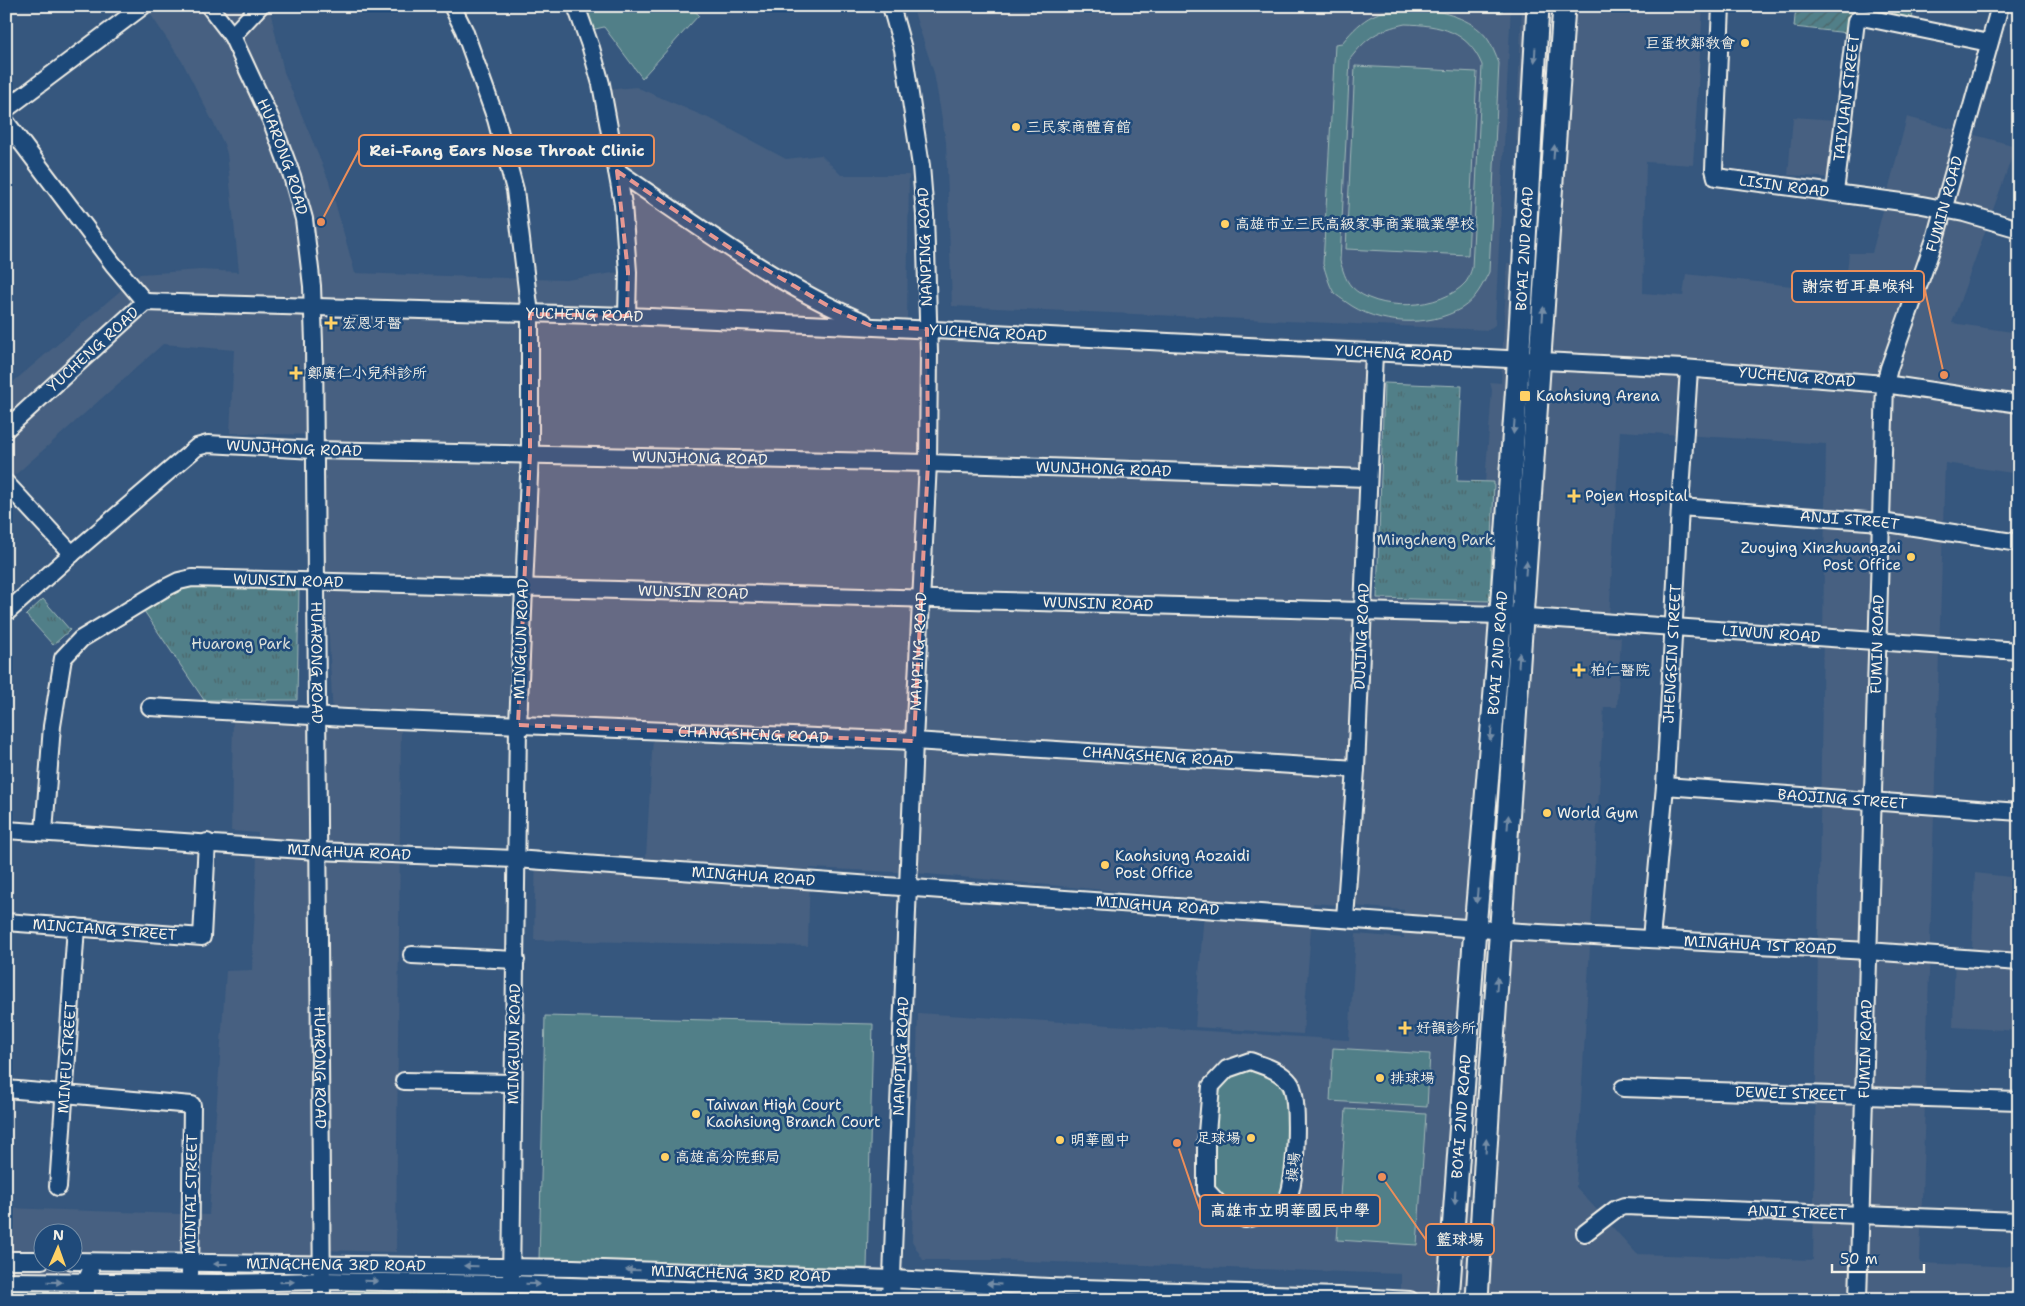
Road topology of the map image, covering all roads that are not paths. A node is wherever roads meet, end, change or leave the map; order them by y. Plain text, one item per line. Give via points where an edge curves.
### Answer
1 (143, 6) edge
2 (209, 6) edge
3 (260, 6) edge
4 (452, 6) edge
5 (576, 6) edge
6 (891, 6) edge
7 (1538, 6) edge
8 (1564, 6) edge
9 (1721, 6) edge
10 (2000, 6) edge
11 (232, 36) junction
12 (1989, 43) junction
13 (6, 109) edge
14 (6, 122) edge
15 (617, 172) junction
16 (1835, 192) junction
17 (1943, 209) junction
18 (2019, 229) edge
19 (145, 302) junction
20 (312, 308) junction
21 (530, 314) junction
22 (627, 316) junction
23 (874, 327) junction
24 (927, 330) junction
25 (1374, 353) junction
26 (1518, 361) junction
27 (1540, 362) junction
28 (1689, 369) junction
29 (1885, 384) junction
30 (2019, 404) edge
31 (6, 429) edge
32 (314, 450) junction
33 (530, 453) junction
34 (928, 463) junction
35 (1367, 478) junction
36 (6, 482) edge
37 (1680, 507) junction
38 (1881, 522) junction
39 (2019, 542) edge
40 (72, 554) junction
41 (315, 581) junction
42 (523, 587) junction
43 (921, 598) junction
44 (1363, 610) junction
45 (6, 614) edge
46 (1500, 615) junction
47 (1522, 616) junction
48 (1675, 626) junction
49 (1877, 642) junction
50 (2019, 651) edge
51 (150, 707) dead end
52 (317, 716) junction
53 (518, 725) junction
54 (914, 741) junction
55 (1356, 769) junction
56 (1665, 786) junction
57 (1873, 801) junction
58 (2019, 812) edge
59 (6, 830) edge
60 (44, 832) junction
61 (207, 842) junction
62 (317, 851) junction
63 (515, 859) junction
64 (908, 887) junction
65 (1345, 918) junction
66 (6, 922) edge
67 (76, 927) junction
68 (1474, 928) junction
69 (1501, 930) junction
70 (1652, 939) junction
71 (1868, 951) junction
72 (412, 955) dead end
73 (516, 960) junction
74 (2019, 962) edge
75 (1250, 1062) joint
76 (404, 1081) dead end
77 (513, 1083) junction
78 (1623, 1088) dead end
79 (6, 1089) edge
80 (64, 1094) junction
81 (1864, 1096) junction
82 (2019, 1101) edge
83 (58, 1187) dead end
84 (1861, 1215) junction
85 (2019, 1221) edge
86 (1585, 1233) dead end
87 (6, 1260) edge
88 (32, 1260) edge
89 (82, 1261) edge
90 (94, 1261) junction
91 (322, 1263) junction
92 (190, 1264) junction
93 (512, 1267) junction
94 (818, 1276) junction
95 (892, 1279) junction
96 (6, 1281) edge
97 (322, 1281) junction
98 (86, 1282) junction
99 (189, 1284) junction
100 (511, 1284) junction
101 (817, 1293) junction
102 (891, 1298) edge
103 (86, 1300) edge
104 (322, 1300) edge
105 (977, 1300) edge
106 (1410, 1300) edge
107 (1448, 1300) edge
108 (1477, 1300) edge
109 (1858, 1300) edge

1 - 13 street
2 - 11 street, HUARONG ROAD
3 - 11 street
4 - 21 street, MINGLUN ROAD via 496,119 515,190
5 - 15 street via 601,84
6 - 24 street, NANPING ROAD via 903,49 921,166
7 -> 26 main road, BO'AI 2ND ROAD
27 -> 8 main road, BO'AI 2ND ROAD
9 - 16 street, LISIN ROAD via 1716,177
10 - 12 street, FUMIN ROAD
11 - 20 street, HUARONG ROAD via 271,120 292,176 304,219
12 - 16 street, TAIYUAN STREET via 1862,17 1856,21
12 - 17 street, FUMIN ROAD
14 - 19 street
15 - 22 street via 623,204
15 - 23 street via 734,250 835,310
16 - 17 street, LISIN ROAD
17 - 18 street, LISIN ROAD
17 - 29 street, FUMIN ROAD
19 - 20 street, YUCHENG ROAD
19 - 31 street, YUCHENG ROAD
20 - 21 street, YUCHENG ROAD
20 - 32 street, HUARONG ROAD
21 - 22 street, YUCHENG ROAD
21 - 33 street, MINGLUN ROAD
22 - 23 street, YUCHENG ROAD
23 - 24 street, YUCHENG ROAD
24 - 25 street, YUCHENG ROAD
24 - 34 street, NANPING ROAD
25 - 26 street, YUCHENG ROAD
25 - 35 street, DUJING ROAD
26 - 27 street, YUCHENG ROAD
26 -> 46 main road, BO'AI 2ND ROAD
27 - 28 street, YUCHENG ROAD
47 -> 27 main road, BO'AI 2ND ROAD
28 - 29 street, YUCHENG ROAD
28 - 37 street, JHENGSIN STREET
29 - 30 street, YUCHENG ROAD
29 - 38 street, FUMIN ROAD
32 - 33 street, WUNJHONG ROAD
32 - 40 street, WUNJHONG ROAD via 225,444 197,447
32 - 41 street, HUARONG ROAD
33 - 34 street, WUNJHONG ROAD
33 - 42 street, MINGLUN ROAD
34 - 35 street, WUNJHONG ROAD
34 - 43 street, NANPING ROAD
35 - 44 street, DUJING ROAD
36 - 40 street
37 - 38 street, ANJI STREET
37 - 48 street, JHENGSIN STREET
38 - 39 street, ANJI STREET
38 - 49 street, FUMIN ROAD
40 - 45 street, WUNJHONG ROAD
41 - 42 street, WUNSIN ROAD
41 - 52 street, HUARONG ROAD
41 - 60 street, WUNSIN ROAD via 204,577 179,581 70,648 60,668
42 - 43 street, WUNSIN ROAD
42 - 53 street, MINGLUN ROAD
43 - 44 street, WUNSIN ROAD
43 - 54 street, NANPING ROAD
44 - 46 street, WUNSIN ROAD
44 - 55 street, DUJING ROAD
46 - 47 street, WUNSIN ROAD
46 -> 68 main road, BO'AI 2ND ROAD
47 - 48 street, LIWUN ROAD
69 -> 47 main road, BO'AI 2ND ROAD
48 - 49 street, LIWUN ROAD
48 - 56 street, JHENGSIN STREET
49 - 50 street, LIWUN ROAD
49 - 57 street, FUMIN ROAD
51 - 52 street, CHANGSHENG ROAD
52 - 53 street, CHANGSHENG ROAD
52 - 62 street, HUARONG ROAD
53 - 54 street, CHANGSHENG ROAD
53 - 63 street, MINGLUN ROAD
54 - 55 street, CHANGSHENG ROAD
54 - 64 street, NANPING ROAD
55 - 65 street, DUJING ROAD
56 - 57 street, BAOJING STREET
56 - 70 street, JHENGSIN STREET
57 - 58 street, BAOJING STREET
57 - 71 street, FUMIN ROAD
59 - 60 street, MINGHUA ROAD
60 - 61 street, MINGHUA ROAD
61 - 62 street, MINGHUA ROAD
61 - 67 street, MINCIANG STREET via 202,937
62 - 63 street, MINGHUA ROAD
62 - 91 street, HUARONG ROAD
63 - 64 street, MINGHUA ROAD
63 - 73 street, MINGLUN ROAD
64 - 65 street, MINGHUA ROAD
64 - 95 street, NANPING ROAD
65 - 68 street, MINGHUA ROAD
66 - 67 street, MINCIANG STREET
67 - 80 street, MINFU STREET
68 - 69 street, MINGHUA ROAD
68 -> 107 main road, BO'AI 2ND ROAD
69 - 70 street, MINGHUA 1ST ROAD
108 -> 69 main road, BO'AI 2ND ROAD
70 - 71 street, MINGHUA 1ST ROAD
71 - 74 street, MINGHUA 1ST ROAD
71 - 81 street, FUMIN ROAD
72 - 73 street
73 - 77 street, MINGLUN ROAD
75 - 75 street, 操場 via 1227,1069 1211,1086 1206,1145 1206,1190 1221,1206 1245,1219 1275,1211 1288,1197 1294,1174 1296,1098 1291,1083 1273,1069
76 - 77 street
77 - 93 street, MINGLUN ROAD
78 - 81 street, DEWEI STREET
79 - 80 street
80 - 83 street, MINFU STREET
80 - 92 street, MINTAI STREET via 192,1105
81 - 82 street, DEWEI STREET
81 - 84 street, FUMIN ROAD
84 - 85 street, ANJI STREET
84 - 86 street, ANJI STREET via 1624,1206
84 - 109 street, FUMIN ROAD
87 - 88 street
89 - 90 street, MINGCHENG 3RD ROAD
90 - 92 street, MINGCHENG 3RD ROAD
90 - 98 street
91 -> 92 street, MINGCHENG 3RD ROAD
93 -> 91 street, MINGCHENG 3RD ROAD
91 - 97 street, HUARONG ROAD
92 - 99 street, MINTAI STREET
94 -> 93 street, MINGCHENG 3RD ROAD
93 - 100 street, MINGLUN ROAD
94 - 95 street, MINGCHENG 3RD ROAD
94 - 101 street
95 - 102 street, NANPING ROAD
106 -> 95 street, MINGCHENG 3RD ROAD
96 -> 98 street, MINGCHENG 3RD ROAD
99 -> 97 street, MINGCHENG 3RD ROAD
97 -> 100 street, MINGCHENG 3RD ROAD
97 - 104 street, HUARONG ROAD
98 - 99 street, MINGCHENG 3RD ROAD
98 - 103 street
100 -> 101 street, MINGCHENG 3RD ROAD
101 - 102 street, MINGCHENG 3RD ROAD
102 - 105 street, MINGCHENG 3RD ROAD

